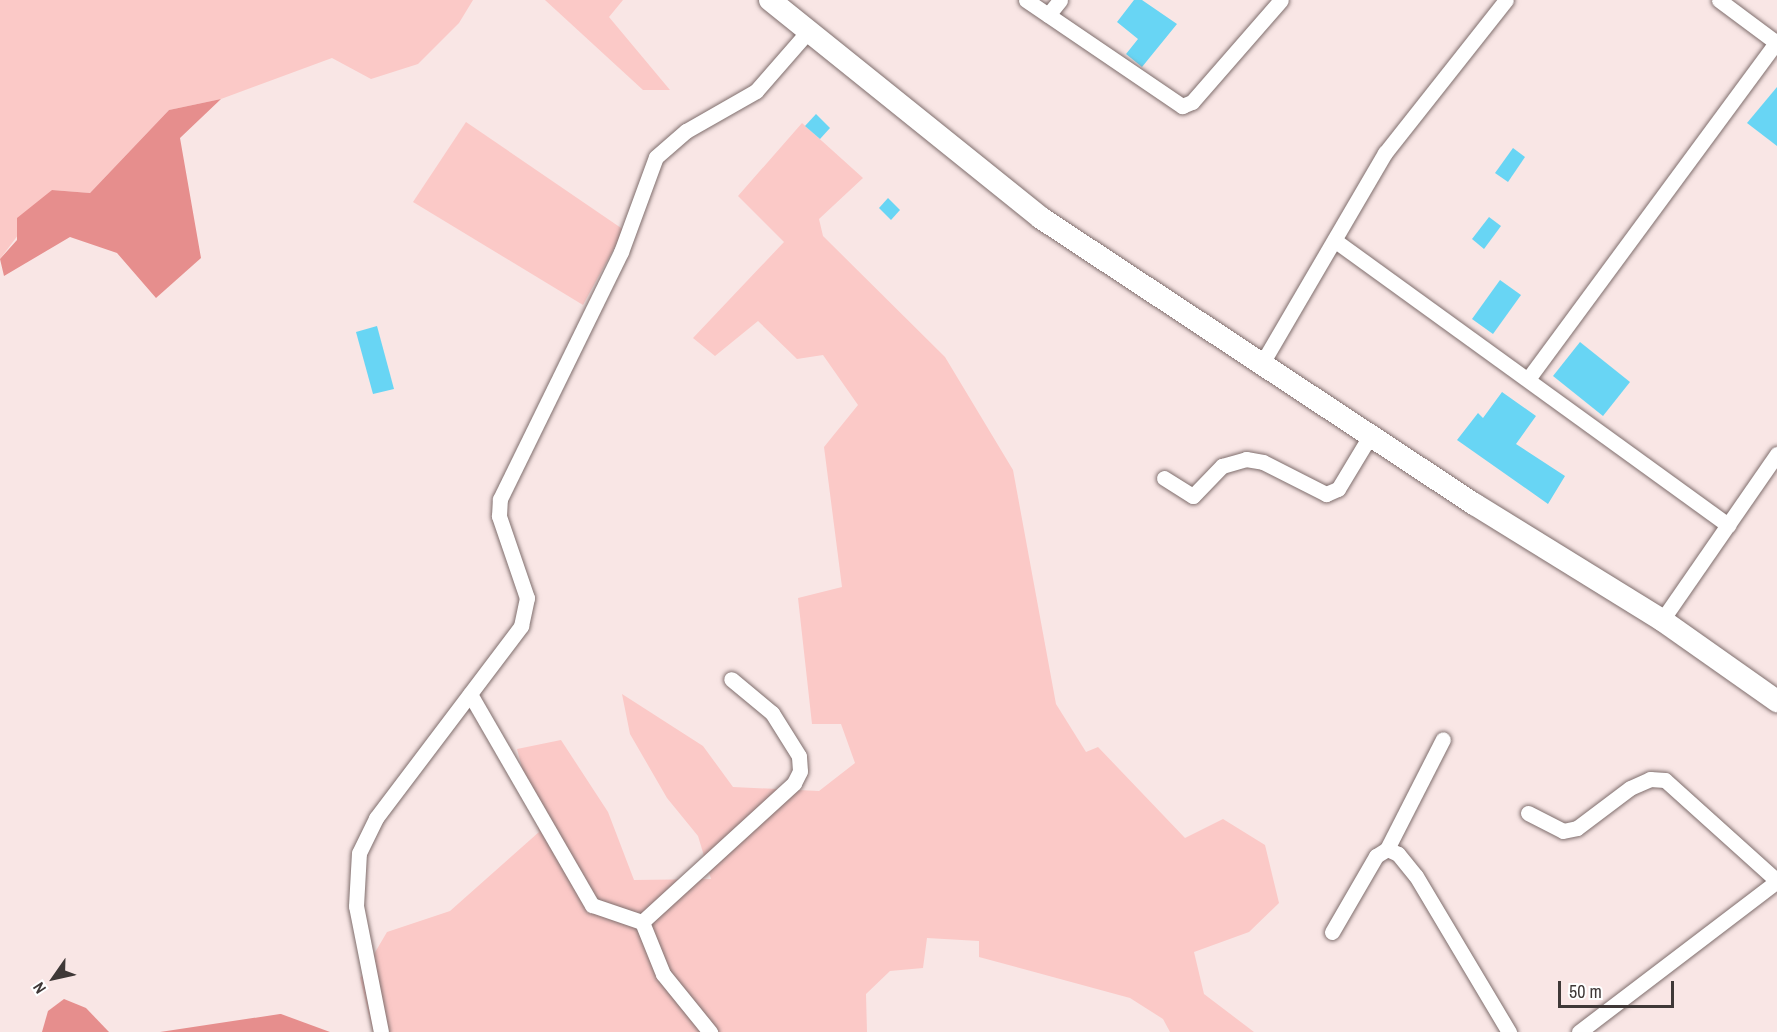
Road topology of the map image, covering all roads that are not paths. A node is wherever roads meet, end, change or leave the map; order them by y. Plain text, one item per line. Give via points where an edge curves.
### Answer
1 (770, 0) edge
2 (1026, 0) edge
3 (1060, 0) edge
4 (1281, 0) edge
5 (1506, 0) edge
6 (1719, 0) edge
7 (1048, 15) junction
8 (810, 29) junction
9 (1777, 42) edge
10 (1337, 242) junction
11 (1261, 365) junction
12 (1528, 379) junction
13 (1370, 436) junction
14 (1777, 454) edge
15 (1164, 478) dead end
16 (1728, 525) junction
17 (1662, 620) junction
18 (731, 680) dead end
19 (470, 694) junction
20 (1777, 701) edge
21 (1443, 739) dead end
22 (1528, 813) dead end
23 (1387, 849) junction
24 (1777, 881) edge
25 (642, 922) junction
26 (1332, 932) dead end
27 (381, 1032) edge
28 (710, 1032) edge
29 (1509, 1032) edge
30 (1579, 1032) edge

1 - 8 street
2 - 7 street
3 - 7 street
4 - 7 street via 1192,102 1182,105
5 - 10 street via 1385,153
6 - 9 street
8 - 11 street via 1041,218
8 - 19 street via 756,91 686,130 649,167 621,252 500,499 499,516 527,598 517,634
9 - 12 street
10 - 11 street
10 - 12 street
11 - 13 street
12 - 16 street
13 - 15 street via 1338,489 1326,494 1263,462 1246,459 1222,466 1192,496
13 - 17 street
14 - 16 street
16 - 17 street
17 - 20 street
18 - 25 street via 772,713 799,756 800,771 794,783
19 - 25 street via 592,905
19 - 27 street via 376,818 359,853 356,906
21 - 23 street
22 - 24 street via 1563,831 1577,828 1630,788 1650,779 1665,780
23 - 26 street via 1376,856
23 - 29 street via 1398,854 1416,876
24 - 30 street
25 - 28 street via 663,974

